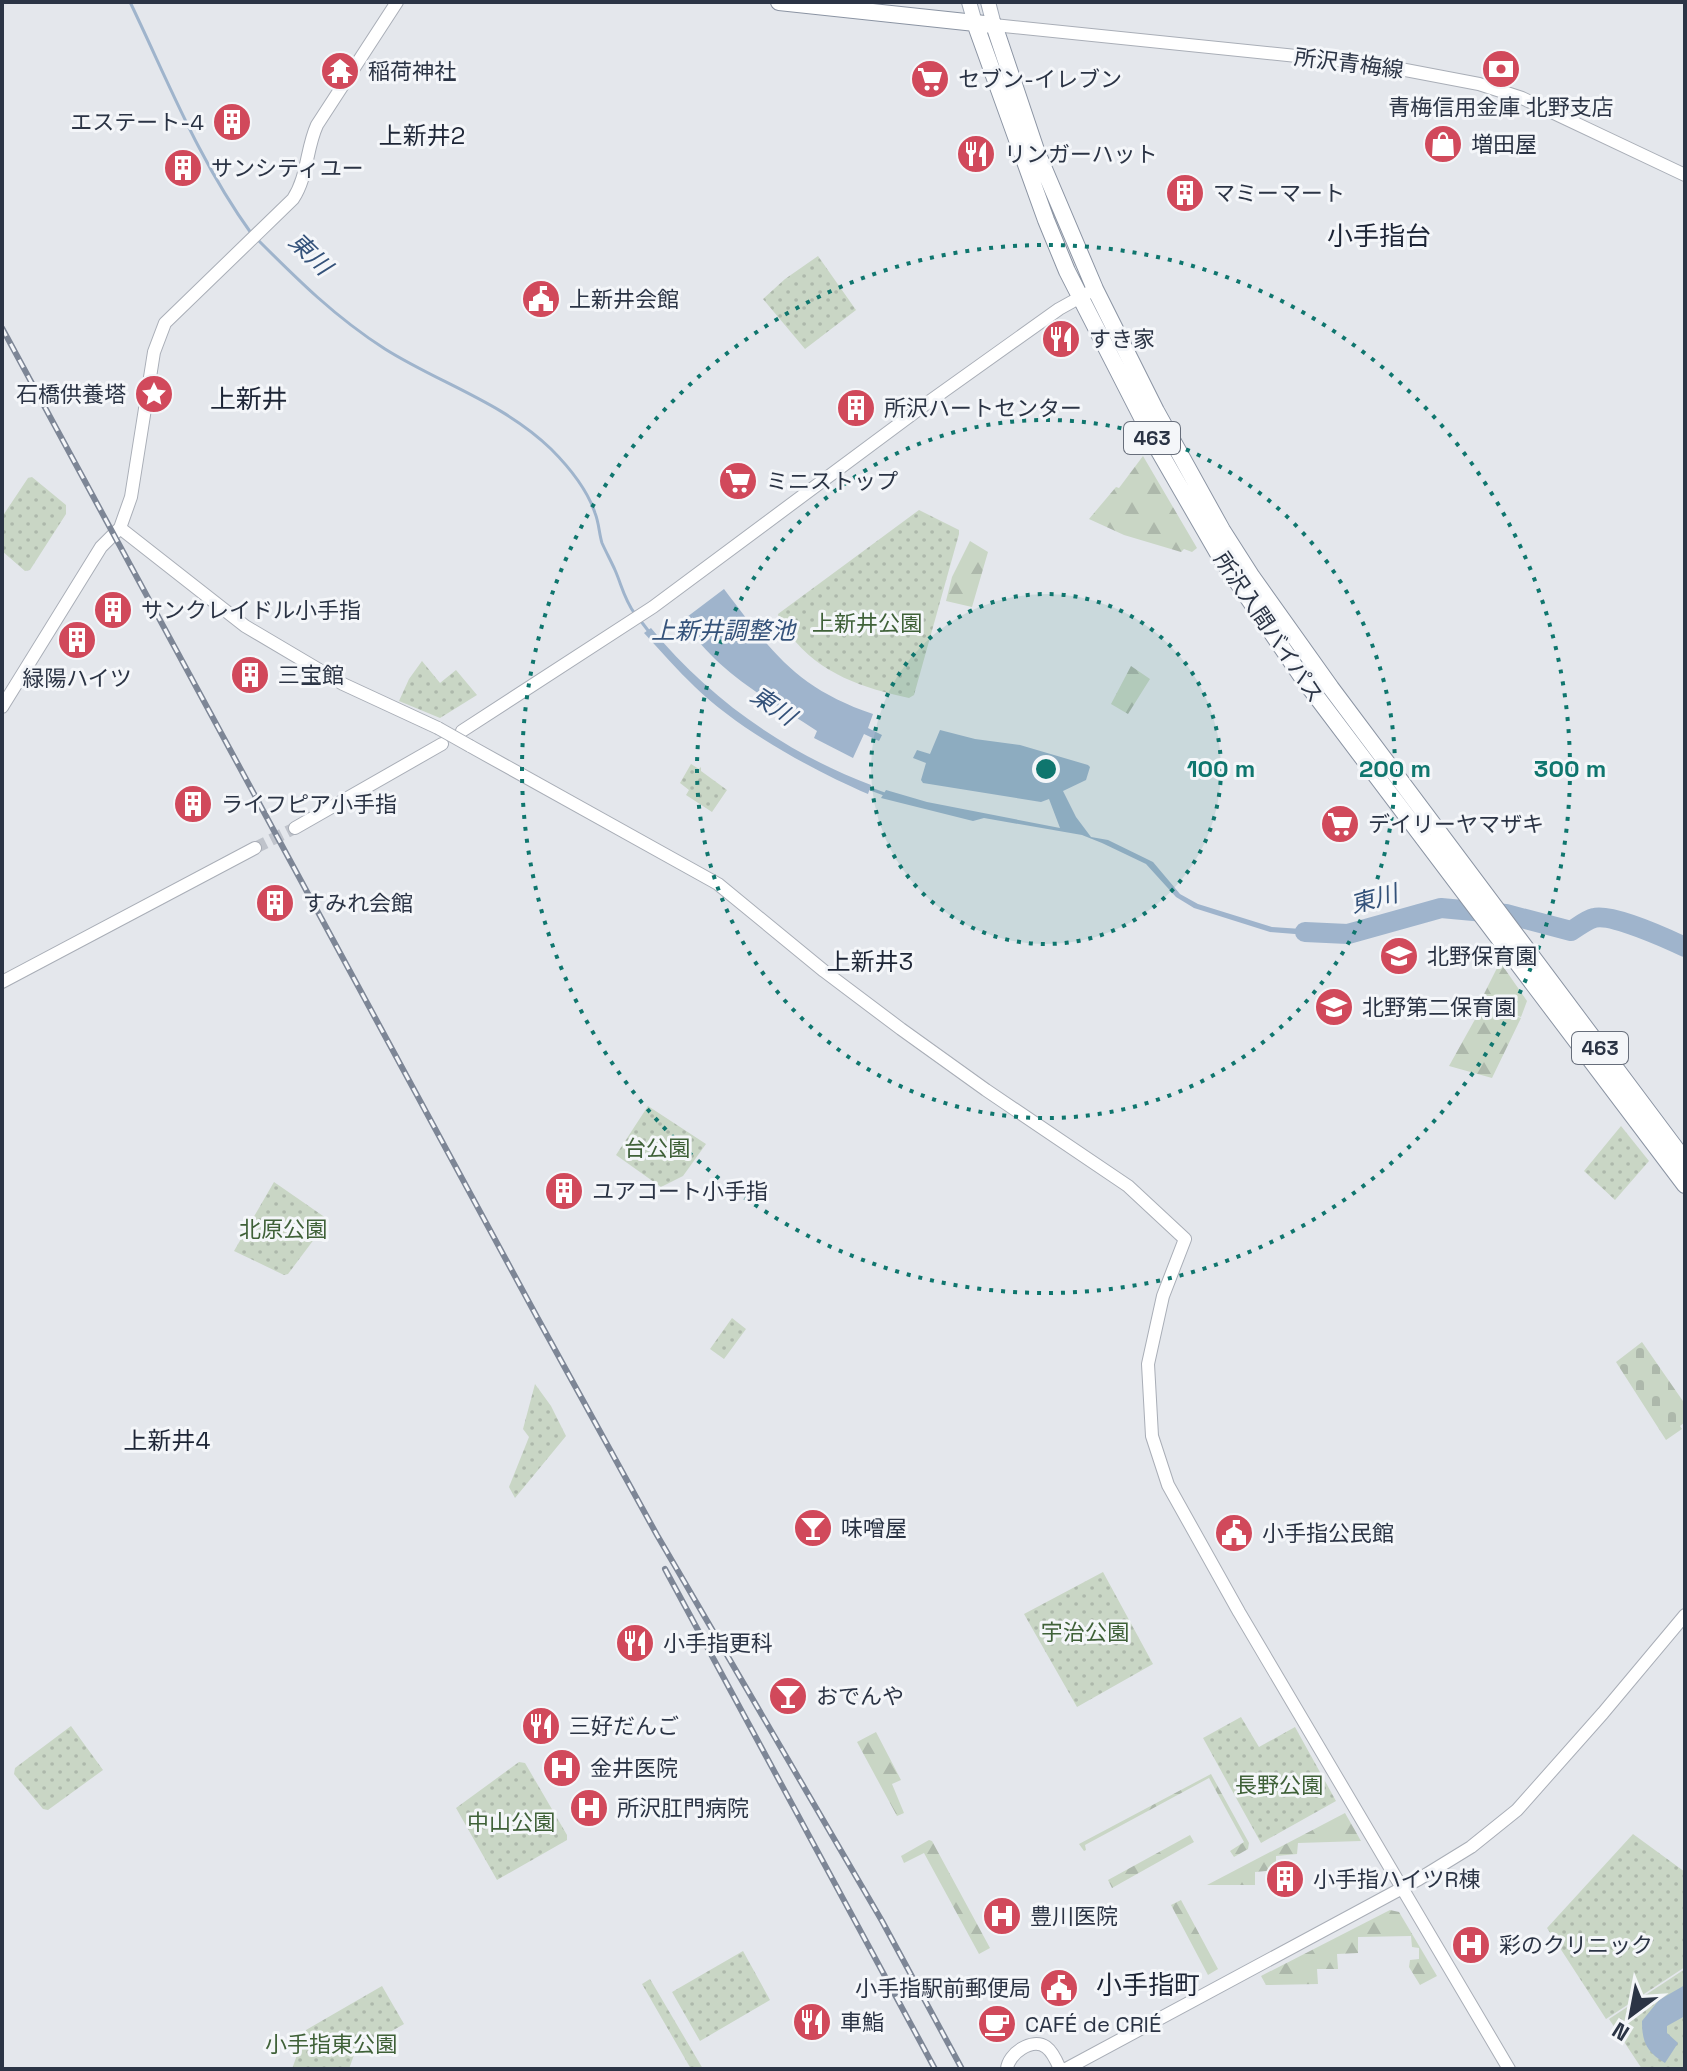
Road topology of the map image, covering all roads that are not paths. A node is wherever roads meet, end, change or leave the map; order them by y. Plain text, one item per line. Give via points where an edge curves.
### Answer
1 (397, 2) edge
2 (779, 2) edge
3 (969, 2) edge
4 (988, 2) edge
5 (975, 23) junction
6 (994, 25) junction
7 (1685, 175) edge
8 (1087, 293) junction
9 (120, 528) junction
10 (2, 707) edge
11 (462, 731) dead end
12 (442, 744) dead end
13 (295, 828) tunnel mouth
14 (255, 848) tunnel mouth
15 (2, 982) edge
16 (1685, 1161) edge
17 (1685, 1185) edge
18 (1685, 1615) edge
19 (1403, 1888) junction
20 (1007, 2069) edge
21 (1063, 2069) edge
22 (1509, 2069) edge

1 - 9 street via 311,136 301,188 165,323 154,352 131,497
2 - 5 highway
3 - 5 main road, 所沢入間バイパス
4 - 6 main road, 所沢入間バイパス
5 - 6 highway
5 - 8 highway, 所沢入間バイパス / 463 via 1046,220
6 - 7 street, 所沢青梅線 via 1374,64 1479,84 1522,98
6 - 8 highway, 所沢入間バイパス / 463
8 - 11 street via 942,392 653,607
8 - 16 highway, 所沢入間バイパス / 463 via 1252,577
8 - 17 highway, 所沢入間バイパス / 463 via 1159,451 1219,555 1304,680
9 - 10 street via 101,547
9 - 19 street, bridge via 245,626 718,884 865,1003 1128,1186 1185,1239 1163,1296 1148,1364 1152,1436 1168,1485
12 - 13 street
14 - 15 street
18 - 19 street via 1517,1810 1471,1847
19 - 21 street
19 - 22 street
20 - 21 street via 1015,2053 1038,2044

